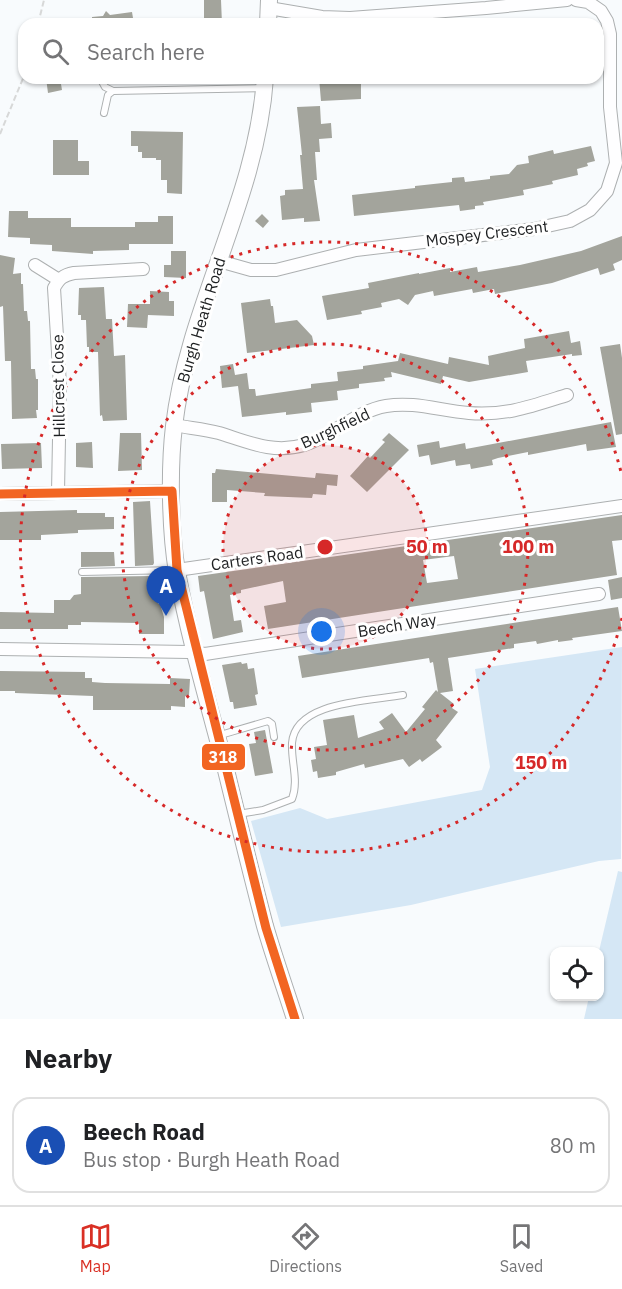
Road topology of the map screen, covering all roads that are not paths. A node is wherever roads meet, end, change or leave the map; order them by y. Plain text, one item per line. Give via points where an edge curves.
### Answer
1 (567, 0) edge
2 (576, 0) edge
3 (269, 10) edge
4 (103, 84) edge
5 (245, 84) edge
6 (264, 84) edge
7 (112, 91) junction
8 (104, 113) dead end
9 (219, 261) junction
10 (35, 265) dead end
11 (143, 269) dead end
12 (59, 280) junction
13 (567, 395) dead end
14 (174, 426) junction
15 (172, 491) junction
16 (58, 492) junction
17 (0, 494) edge
18 (622, 506) edge
19 (177, 570) junction
20 (82, 572) dead end
21 (599, 594) dead end
22 (0, 649) edge
23 (196, 652) junction
24 (402, 695) dead end
25 (217, 736) junction
26 (274, 737) dead end
27 (237, 814) junction
28 (295, 1019) edge

1 - 3 street via 350,18
2 - 9 street, Mospey Crescent via 601,10 610,34 610,107 616,163 607,191 590,210 570,221 534,229 356,250 276,270 251,270
4 - 7 lane
5 - 7 lane
6 - 9 main road, Burgh Heath Road via 246,172
7 - 8 lane
9 - 14 main road, Burgh Heath Road via 187,357
10 - 12 street
11 - 12 street via 74,273
12 - 16 street, Hillcrest Close via 54,288 60,385
13 - 14 street, Burghfield via 506,413 385,406 318,440 273,449 207,430
14 - 15 main road, Burgh Heath Road
15 - 16 street
15 - 19 main road, Burgh Heath Road
16 - 17 street
18 - 19 street, Carters Road
19 - 20 lane
19 - 23 main road, Burgh Heath Road
21 - 23 street, Beech Way via 205,654
22 - 23 street, Beech Way
23 - 25 main road, Burgh Heath Road
24 - 27 lane via 324,708 302,720 292,742 296,790 292,799
25 - 26 lane via 268,721
25 - 27 main road, Burgh Heath Road
27 - 28 main road, Burgh Heath Road via 266,928

